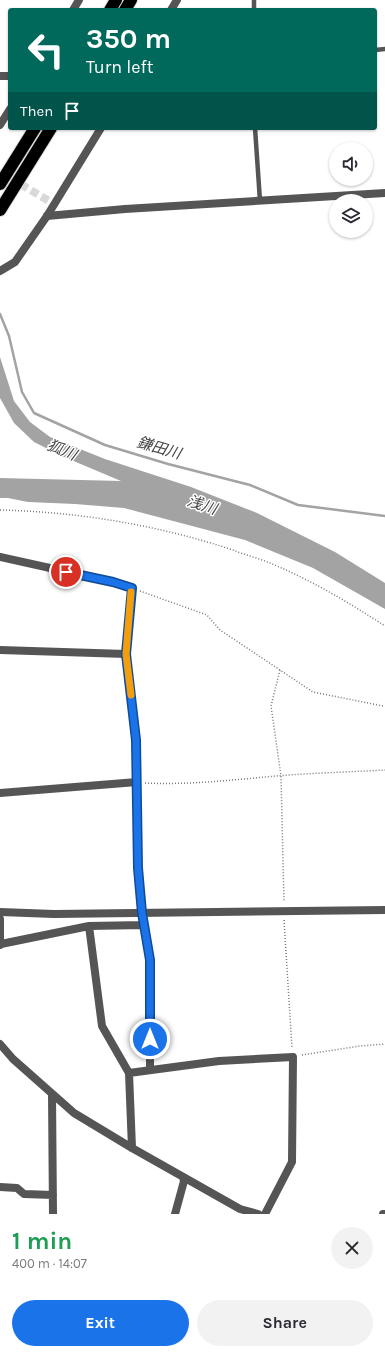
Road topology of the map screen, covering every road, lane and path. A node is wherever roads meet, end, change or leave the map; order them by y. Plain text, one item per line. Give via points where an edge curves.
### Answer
1 (8, 112) edge
2 (0, 125) edge
3 (35, 130) edge
4 (50, 130) edge
5 (100, 130) edge
6 (255, 130) edge
7 (0, 184) edge
8 (385, 193) edge
9 (260, 201) junction
10 (0, 210) edge
11 (47, 216) junction
12 (0, 271) edge
13 (0, 510) edge
14 (0, 557) edge
15 (132, 588) junction
16 (385, 626) edge
17 (0, 650) edge
18 (126, 654) junction
19 (280, 670) junction
20 (383, 706) dead end
21 (385, 770) edge
22 (281, 776) junction
23 (137, 782) junction
24 (0, 793) edge
25 (385, 910) edge
26 (0, 912) edge
27 (284, 912) junction
28 (142, 913) junction
29 (0, 919) edge
30 (144, 925) junction
31 (89, 926) junction
32 (0, 944) edge
33 (0, 1044) edge
34 (385, 1044) edge
35 (293, 1057) junction
36 (150, 1070) junction
37 (129, 1073) junction
38 (52, 1094) junction
39 (132, 1148) junction
40 (183, 1177) junction
41 (0, 1187) edge
42 (53, 1195) junction
43 (240, 1211) edge
44 (53, 1214) edge
45 (175, 1214) edge
46 (258, 1214) edge
47 (265, 1214) edge

1 - 2 street
3 - 7 highway
4 - 10 highway
5 - 11 street
6 - 9 lane
8 - 9 street
9 - 11 street
11 - 12 street via 15,262
13 - 16 path via 63,513 138,524 210,543 277,566 324,588
14 - 15 street
15 - 18 street
15 - 19 path via 207,615 220,630
17 - 18 street
18 - 23 street via 136,740
19 - 20 path via 313,692
19 - 22 path via 271,706
21 - 22 path
22 - 23 path via 165,784
22 - 27 path
23 - 24 street
23 - 28 street via 138,868
25 - 27 street
26 - 28 street
27 - 28 street
27 - 35 path
28 - 30 street
29 - 32 street
30 - 31 street
30 - 36 street via 150,960
31 - 32 street
31 - 37 street via 102,1026
33 - 38 street
34 - 35 path
35 - 36 street
35 - 47 street via 292,1162
36 - 37 street
37 - 39 street
38 - 39 street via 74,1113
38 - 42 street
39 - 40 street
40 - 43 street
40 - 45 street
41 - 42 street via 17,1188 24,1194
42 - 44 street
43 - 46 street

